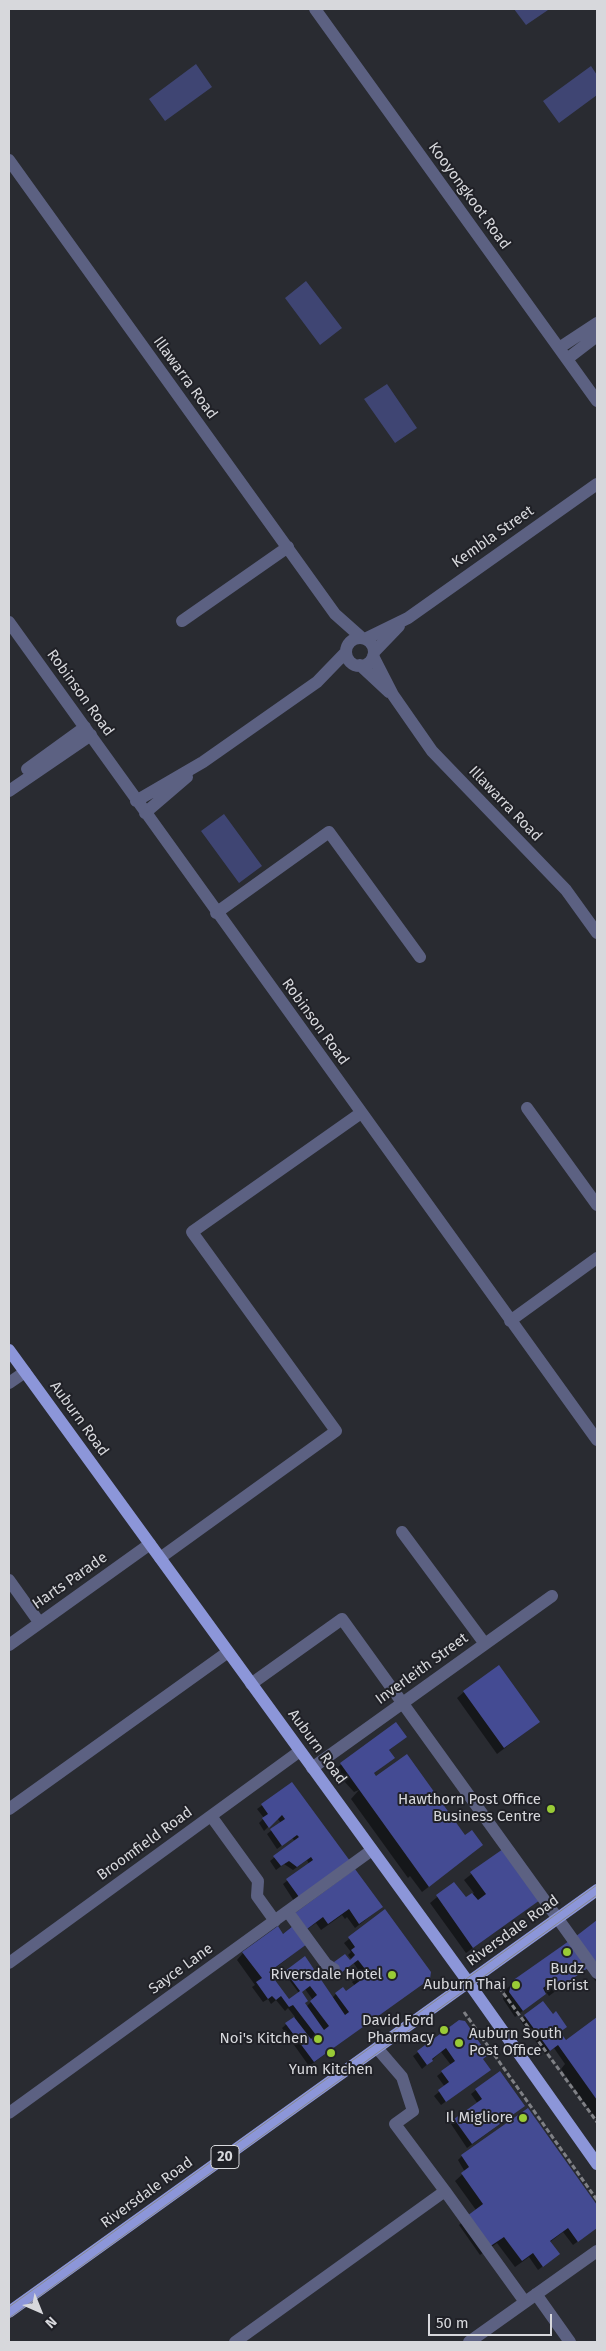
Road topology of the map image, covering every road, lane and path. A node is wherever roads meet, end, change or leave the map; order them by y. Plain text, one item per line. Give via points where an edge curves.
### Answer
1 (315, 9) edge
2 (9, 160) edge
3 (597, 323) edge
4 (597, 336) edge
5 (559, 348) junction
6 (567, 359) junction
7 (597, 401) edge
8 (597, 484) edge
9 (288, 547) junction
10 (335, 614) junction
11 (408, 618) junction
12 (182, 621) dead end
13 (9, 622) edge
14 (363, 639) junction
15 (347, 650) junction
16 (373, 654) junction
17 (357, 665) junction
18 (317, 682) junction
19 (393, 695) junction
20 (88, 731) junction
21 (203, 762) junction
22 (9, 782) edge
23 (9, 791) edge
24 (136, 800) junction
25 (144, 812) junction
26 (216, 913) junction
27 (597, 933) edge
28 (420, 957) dead end
29 (527, 1108) dead end
30 (360, 1114) junction
31 (597, 1205) edge
32 (597, 1258) edge
33 (510, 1321) junction
34 (9, 1350) edge
35 (25, 1372) junction
36 (9, 1384) edge
37 (597, 1440) edge
38 (402, 1532) dead end
39 (150, 1544) junction
40 (160, 1558) junction
41 (9, 1580) edge
42 (552, 1596) dead end
43 (39, 1622) junction
44 (485, 1644) junction
45 (9, 1645) edge
46 (228, 1652) junction
47 (252, 1684) junction
48 (402, 1703) junction
49 (300, 1751) junction
50 (312, 1768) junction
51 (9, 1809) edge
52 (211, 1816) junction
53 (372, 1850) junction
54 (597, 1890) edge
55 (288, 1912) junction
56 (558, 1918) junction
57 (275, 1921) junction
58 (9, 1963) edge
59 (334, 1969) dead end
60 (597, 1973) edge
61 (468, 1983) junction
62 (500, 1987) dead end
63 (464, 2012) dead end
64 (377, 2048) junction
65 (9, 2113) edge
66 (597, 2122) edge
67 (597, 2164) edge
68 (444, 2191) junction
69 (597, 2200) edge
70 (597, 2251) edge
71 (536, 2294) junction
72 (526, 2302) junction
73 (9, 2312) edge
74 (235, 2342) edge
75 (469, 2342) edge
76 (570, 2342) edge

1 - 5 street, Kooyongkoot Road
2 - 9 street, Illawarra Road
3 - 5 street
4 - 6 street
5 - 6 street, Kooyongkoot Road
6 - 7 street, Kooyongkoot Road
8 - 11 street, Kembla Street
9 - 10 street, Illawarra Road
9 - 12 street
10 - 14 street, Illawarra Road
10 - 15 street, Illawarra Road
11 - 14 street, Kembla Street
11 - 16 street, Kembla Street
13 - 20 street, Robinson Road
14 - 15 street via 353,640
14 - 16 street via 371,644
15 - 17 street via 349,659
15 - 18 street
16 - 17 street via 368,663
16 - 19 street, Illawarra Road
17 - 18 street
17 - 19 street, Illawarra Road
18 - 21 street
19 - 27 street, Illawarra Road via 432,751 566,890
20 - 22 street
20 - 23 street
20 - 24 street, Robinson Road
21 - 24 street
21 - 25 street
24 - 25 street, Robinson Road
25 - 26 street, Robinson Road
26 - 28 street via 329,832
26 - 30 street, Robinson Road
29 - 31 street
30 - 33 street, Robinson Road
30 - 40 street via 192,1232 336,1431
32 - 33 street
33 - 37 street, Robinson Road
34 - 35 main road, Auburn Road
35 - 36 street
35 - 39 main road, Auburn Road
38 - 44 street
39 - 40 main road, Auburn Road
39 - 43 street, Harts Parade
40 - 46 main road, Auburn Road
41 - 43 street
42 - 44 street, Inverleith Street
43 - 45 street, Harts Parade
44 - 48 street, Inverleith Street
46 - 47 main road, Auburn Road
46 - 51 street
47 - 48 street via 342,1619
47 - 49 main road, Auburn Road
48 - 50 street, Inverleith Street
48 - 56 street
49 - 50 main road, Auburn Road
49 - 52 street, Broomfield Road
50 - 53 main road, Auburn Road
52 - 57 street via 258,1881 257,1896
52 - 58 street, Broomfield Road
53 - 55 street, Sayce Lane
53 - 61 main road, Auburn Road
54 - 56 main road, Riversdale Road / 20
55 - 57 street, Sayce Lane
55 - 59 street via 326,1964
56 - 60 street
56 - 61 main road, Riversdale Road / 20
57 - 65 street, Sayce Lane
61 - 64 main road, Riversdale Road / 20
61 - 67 main road, Auburn Road
62 - 66 path
63 - 69 path
64 - 68 street via 402,2077 413,2111 395,2124
64 - 73 main road, Riversdale Road / 20
68 - 72 street
68 - 74 street
70 - 71 street
71 - 72 street
71 - 76 street
72 - 75 street

